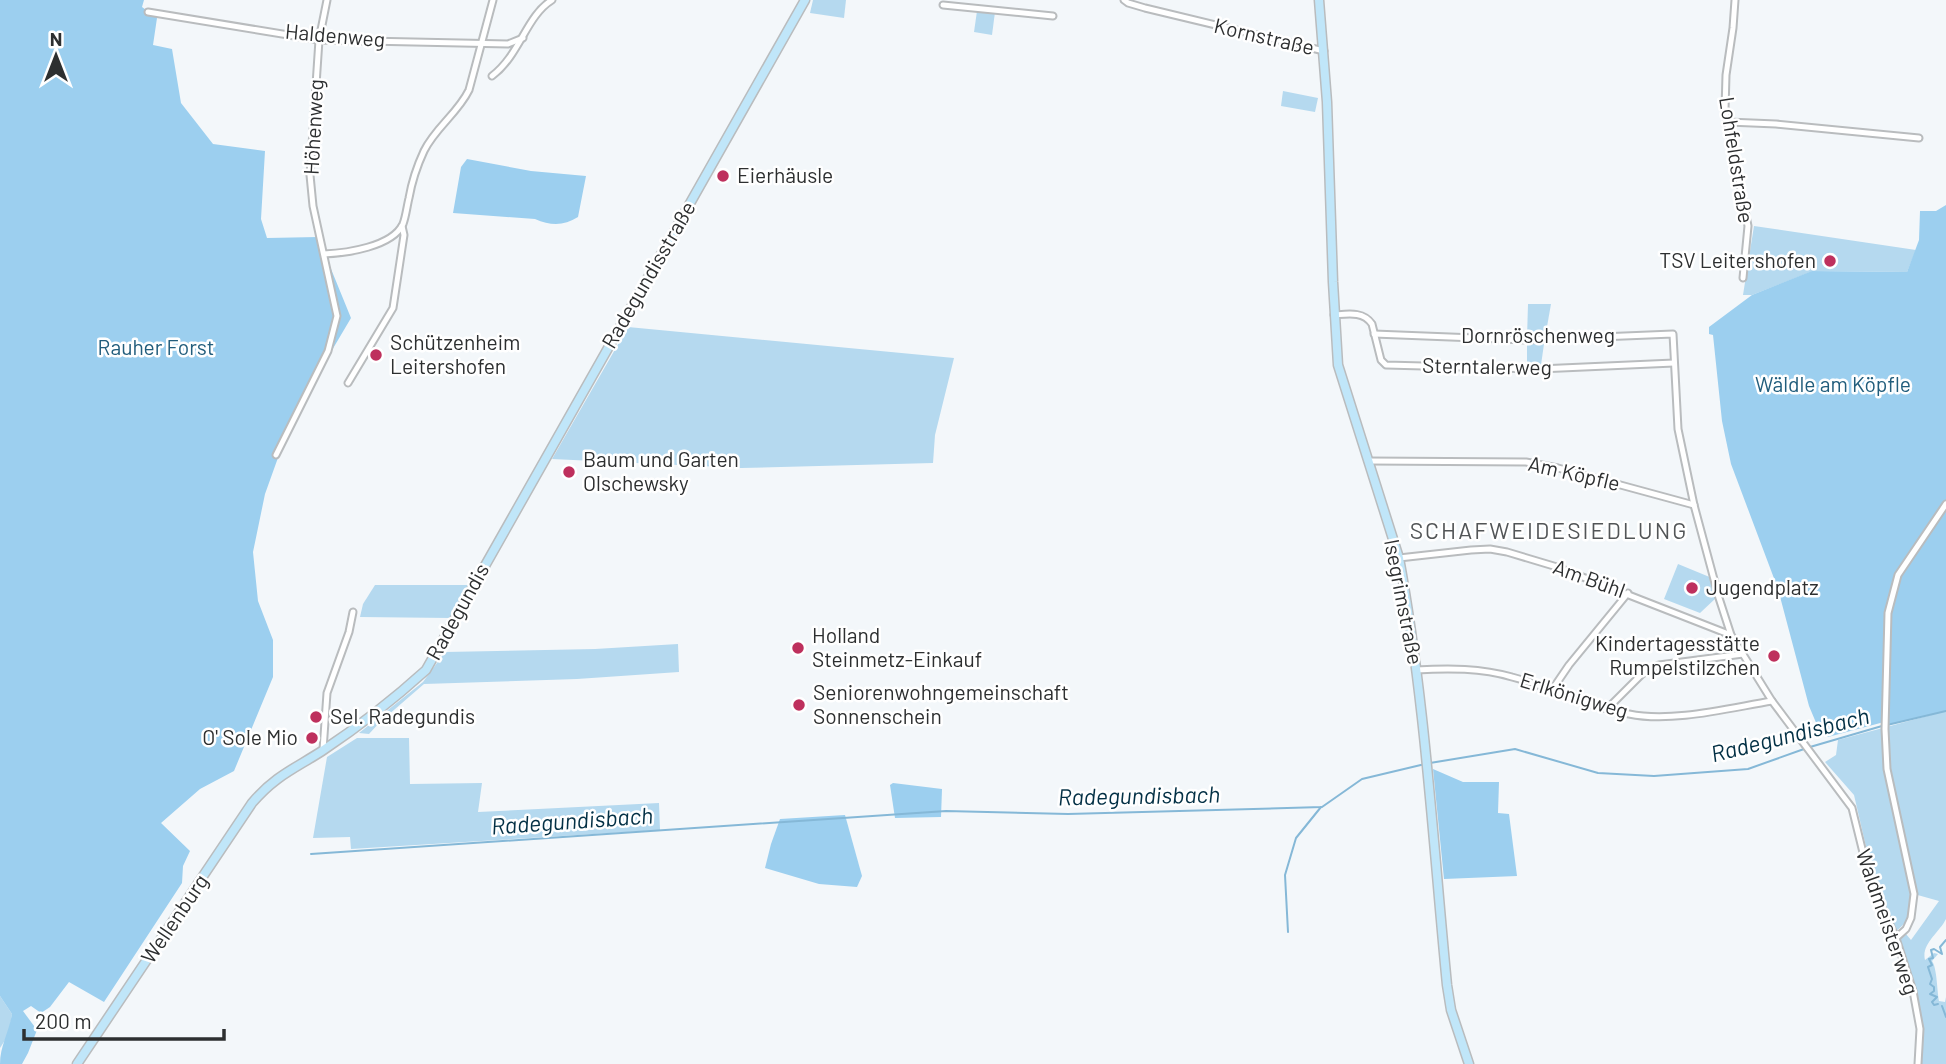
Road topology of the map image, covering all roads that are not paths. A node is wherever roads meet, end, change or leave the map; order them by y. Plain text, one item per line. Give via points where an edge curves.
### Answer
1 (327, 0) edge
2 (493, 0) edge
3 (552, 0) edge
4 (805, 0) edge
5 (988, 0) edge
6 (1124, 0) edge
7 (1319, 0) edge
8 (1735, 0) edge
9 (943, 5) dead end
10 (987, 10) junction
11 (148, 12) dead end
12 (1053, 16) dead end
13 (523, 38) junction
14 (319, 40) junction
15 (481, 43) junction
16 (1324, 51) junction
17 (492, 76) dead end
18 (1728, 122) junction
19 (1919, 138) dead end
20 (402, 226) junction
21 (324, 254) junction
22 (1743, 278) dead end
23 (1334, 314) junction
24 (1374, 334) junction
25 (1674, 363) junction
26 (348, 383) dead end
27 (276, 455) dead end
28 (1368, 461) junction
29 (534, 477) joint
30 (1946, 504) edge
31 (1694, 505) junction
32 (1399, 558) junction
33 (1628, 593) junction
34 (353, 612) dead end
35 (1731, 635) junction
36 (1744, 654) junction
37 (1416, 670) junction
38 (1552, 690) junction
39 (1772, 701) junction
40 (1608, 708) junction
41 (323, 750) junction
42 (277, 777) joint
43 (1896, 938) junction
44 (77, 1064) edge
45 (1469, 1064) edge
46 (1918, 1064) edge

1 - 14 street, Höhenweg
2 - 15 street
3 - 13 street via 540,9
4 - 29 street, Radegundisstraße
5 - 10 street
6 - 16 street, Kornstraße
7 - 16 street, Isegrimstraße
8 - 18 street, Lohfeldstraße via 1724,92
9 - 10 street
10 - 12 street
11 - 14 street, Haldenweg
13 - 15 street, Haldenweg via 508,44
13 - 17 street
14 - 15 street, Haldenweg
14 - 21 street, Höhenweg via 310,174
15 - 20 street via 463,102 424,150
16 - 23 street, Isegrimstraße
18 - 19 street
18 - 22 street, Lohfeldstraße via 1748,226
20 - 21 street via 358,251
20 - 26 street via 393,308
21 - 27 street, Höhenweg via 337,316 328,351
23 - 24 street, Sterntalerweg via 1365,317
23 - 28 street, Isegrimstraße via 1338,365
24 - 25 street, Sterntalerweg via 1386,365 1539,369
24 - 25 street, Dornröschenweg via 1527,340 1673,334
25 - 31 street, Waldmeisterweg via 1676,412
28 - 31 street, Am Köpfle via 1526,461
28 - 32 street, Isegrimstraße
29 - 41 street, Radegundis via 426,670
30 - 43 street via 1898,575 1888,613 1887,769 1914,894 1906,929
31 - 35 street, Waldmeisterweg
32 - 33 street, Am Bühl via 1490,549 1547,563
32 - 37 street, Isegrimstraße
33 - 35 street, Am Bühl
33 - 38 street
34 - 41 street via 327,693
35 - 36 street, Waldmeisterweg
36 - 39 street, Waldmeisterweg
36 - 40 street via 1648,669
37 - 38 street, Erlkönigweg via 1490,672
37 - 45 street, Isegrimstraße via 1451,1010
38 - 40 street, Erlkönigweg
39 - 40 street, Erlkönigweg via 1668,716
39 - 43 street, Waldmeisterweg via 1852,808 1870,881
41 - 42 street, Radegundis
42 - 44 street, Wellenburg via 252,803
43 - 46 street, Waldmeisterweg via 1920,1029

